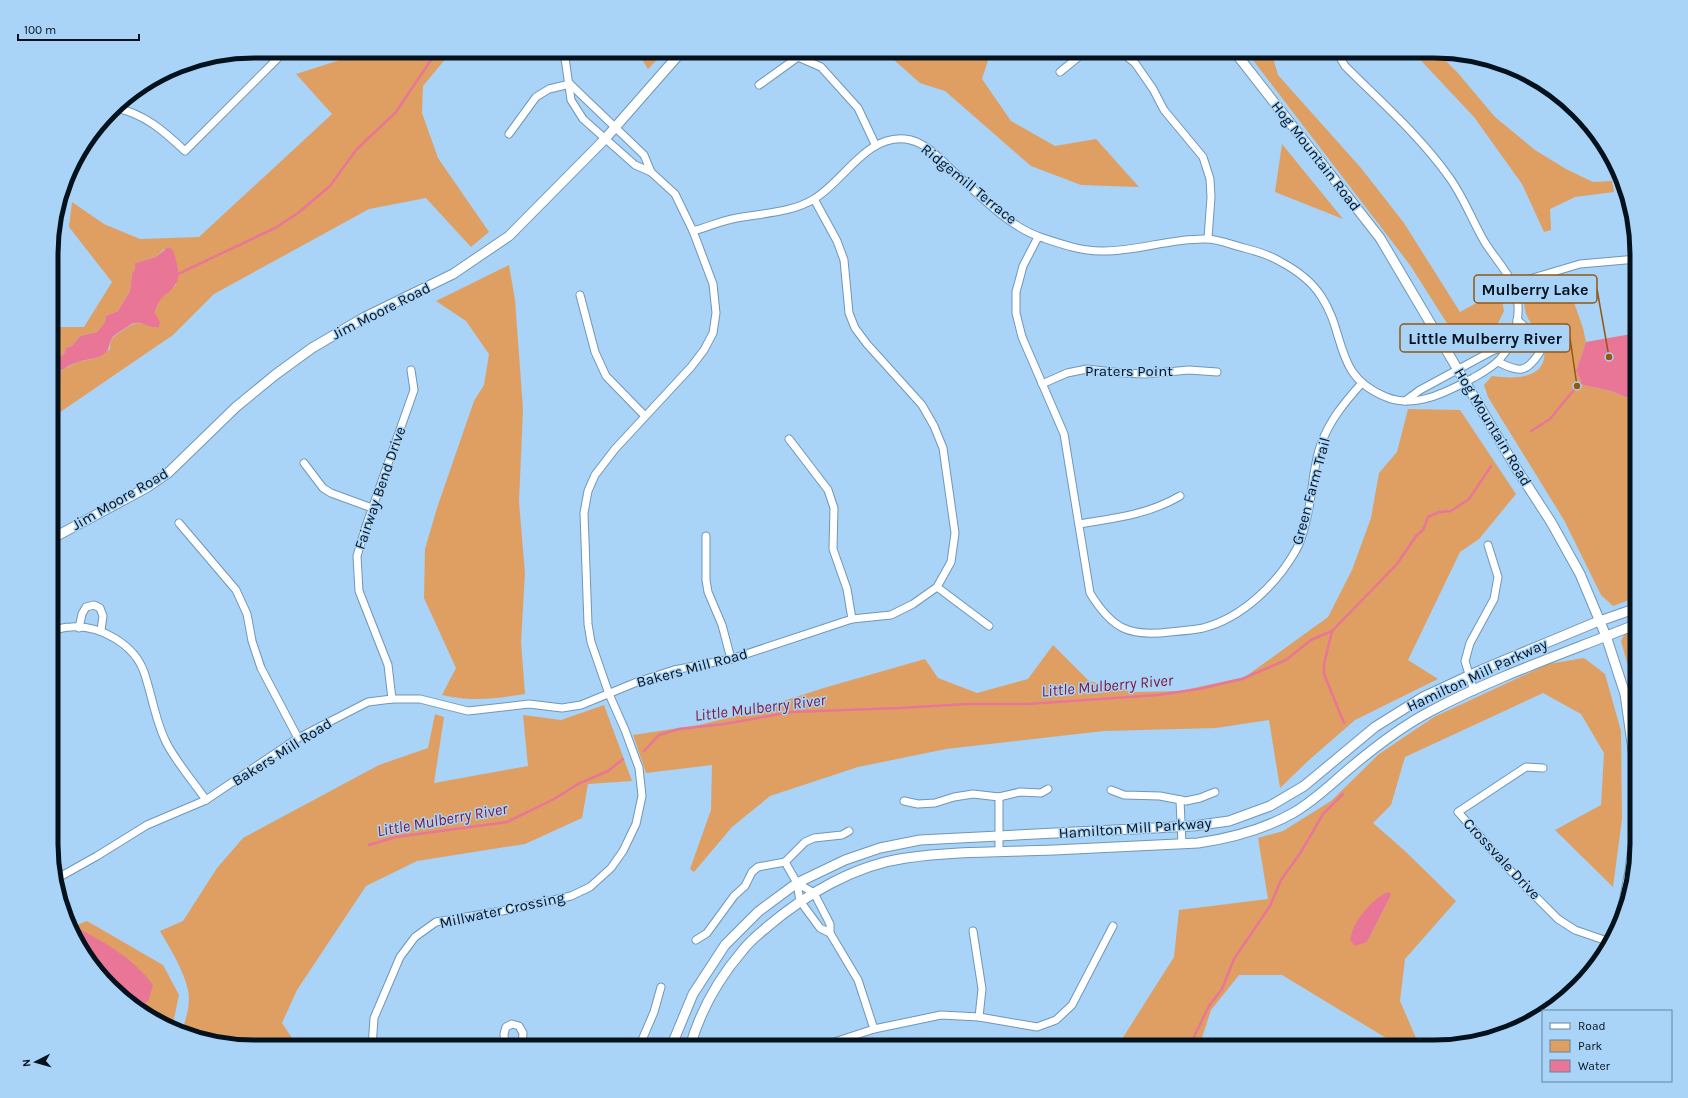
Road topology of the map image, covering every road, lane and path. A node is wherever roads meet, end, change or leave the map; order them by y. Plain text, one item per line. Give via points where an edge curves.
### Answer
1 (565, 58) edge
2 (676, 58) edge
3 (797, 58) edge
4 (800, 58) edge
5 (1077, 58) edge
6 (1129, 58) edge
7 (1239, 58) edge
8 (1340, 58) edge
9 (277, 59) dead end
10 (1060, 72) dead end
11 (570, 84) junction
12 (759, 85) dead end
13 (122, 110) edge
14 (614, 126) junction
15 (509, 134) dead end
16 (604, 140) junction
17 (875, 144) junction
18 (651, 172) junction
19 (814, 199) junction
20 (693, 231) junction
21 (1038, 236) junction
22 (1208, 238) junction
23 (1630, 259) edge
24 (1513, 284) junction
25 (580, 296) dead end
26 (1517, 320) junction
27 (1507, 347) junction
28 (1498, 362) junction
29 (1458, 369) junction
30 (411, 370) dead end
31 (1217, 372) dead end
32 (1466, 382) junction
33 (1042, 384) junction
34 (1361, 384) junction
35 (1404, 402) junction
36 (645, 416) junction
37 (789, 439) dead end
38 (304, 463) dead end
39 (1180, 496) dead end
40 (372, 508) junction
41 (179, 523) dead end
42 (1079, 524) junction
43 (58, 535) edge
44 (706, 536) dead end
45 (1488, 545) dead end
46 (936, 587) junction
47 (1630, 610) edge
48 (852, 619) junction
49 (1600, 620) junction
50 (989, 626) dead end
51 (1630, 627) edge
52 (79, 628) junction
53 (58, 630) edge
54 (101, 630) junction
55 (1606, 636) junction
56 (731, 659) junction
57 (1468, 676) junction
58 (1474, 691) junction
59 (609, 694) junction
60 (392, 699) junction
61 (1630, 729) edge
62 (298, 738) junction
63 (1543, 768) dead end
64 (1048, 789) dead end
65 (1111, 790) dead end
66 (1214, 792) dead end
67 (999, 797) junction
68 (206, 800) junction
69 (1180, 800) junction
70 (904, 801) dead end
71 (1182, 827) junction
72 (849, 830) dead end
73 (998, 836) junction
74 (1182, 844) junction
75 (999, 852) junction
76 (785, 862) junction
77 (61, 876) edge
78 (797, 883) junction
79 (814, 893) junction
80 (800, 901) junction
81 (1113, 926) dead end
82 (973, 930) dead end
83 (830, 933) junction
84 (696, 940) dead end
85 (1605, 940) edge
86 (661, 987) dead end
87 (979, 1017) junction
88 (874, 1029) junction
89 (372, 1040) edge
90 (504, 1040) edge
91 (522, 1040) edge
92 (642, 1040) edge
93 (674, 1040) edge
94 (693, 1040) edge
95 (840, 1040) edge

1 - 11 street
2 - 14 street, Jim Moore Road
3 - 12 street
4 - 17 street via 821,67 858,108
5 - 10 street
6 - 22 street via 1135,63 1164,110 1203,157 1210,179
7 - 29 street, Hog Mountain Road via 1380,238
8 - 24 street via 1345,66 1426,147 1451,179 1484,241
9 - 13 street via 185,151 164,131 142,117
11 - 14 street
11 - 15 street via 549,89 536,97
11 - 16 street via 572,100 583,119
14 - 16 street, Jim Moore Road
14 - 18 street via 644,155
16 - 18 street via 635,165
16 - 43 street, Jim Moore Road via 509,236 454,274 365,317 312,348 236,407 168,473 146,488
17 - 19 street, Ridgemill Terrace
17 - 21 street, Ridgemill Terrace via 900,138 915,141 930,150 1003,216
18 - 20 street, Millwater Crossing via 675,194
19 - 20 street, Ridgemill Terrace via 776,213 735,218
19 - 46 street, Bakers Mill Road via 837,241 844,260 849,314 855,328 922,405 943,448 955,533 951,562
20 - 36 street, Millwater Crossing via 713,284 716,313 712,333 704,350 691,367
21 - 22 street, Ridgemill Terrace via 1082,250 1100,251 1118,251
21 - 33 street via 1023,266 1016,292 1016,313 1022,337
22 - 34 street, Ridgemill Terrace via 1279,260 1306,279 1321,295 1334,321 1343,356
23 - 24 street via 1580,264
24 - 26 street via 1517,294
25 - 36 street via 595,352 606,376
26 - 27 street via 1517,327
26 - 28 street via 1539,342 1540,352 1530,366 1522,370
27 - 28 street
27 - 29 street via 1494,350
28 - 32 street, Ridgemill Terrace
29 - 32 street, Hog Mountain Road
29 - 35 street
30 - 40 street, Fairway Bend Drive via 414,390
31 - 33 street, Praters Point via 1190,370 1130,374 1087,369 1067,373
32 - 35 street, Ridgemill Terrace via 1424,400
32 - 49 street, Hog Mountain Road via 1551,522 1580,574
33 - 42 street via 1064,434
34 - 35 street, Ridgemill Terrace via 1387,398
34 - 42 street, Green Farm Trail via 1331,420 1323,439 1306,520 1297,549 1279,576 1254,600 1229,618 1204,628 1157,634 1125,630 1115,624 1102,613 1090,593
36 - 59 street, Millwater Crossing via 595,475 588,491 584,513 588,624 591,642
37 - 48 street via 828,490 834,508 833,549 847,589
38 - 40 street via 323,488
39 - 42 street via 1164,505 1135,515
40 - 60 street, Fairway Bend Drive via 357,556 357,576 359,591 388,665
41 - 62 street via 236,590 247,614 261,668
44 - 56 street via 708,592 722,625
45 - 57 street via 1498,577 1494,599 1470,643 1465,661
46 - 48 street, Bakers Mill Road via 913,604 891,615
46 - 50 street
47 - 49 street, Hamilton Mill Parkway
48 - 56 street, Bakers Mill Road
49 - 55 street, Hog Mountain Road
49 - 57 street, Hamilton Mill Parkway
51 - 55 street, Hamilton Mill Parkway
52 - 53 street via 71,626
52 - 54 street
52 - 54 street via 86,607 94,605 100,608 103,616
54 - 68 street via 121,642 134,655 143,671 166,743
55 - 58 street, Hamilton Mill Parkway
55 - 61 street, Hog Mountain Road via 1625,694
56 - 59 street, Bakers Mill Road via 674,670
57 - 58 street
57 - 71 street, Hamilton Mill Parkway via 1423,697 1375,727 1304,786 1270,806 1229,821
58 - 74 street, Hamilton Mill Parkway via 1430,711 1385,740 1319,795 1293,813 1262,828 1233,837
59 - 60 street, Bakers Mill Road via 581,705 562,708 529,704 468,711 420,700
59 - 89 street, Millwater Crossing via 639,768 642,796 636,824 623,851 611,868 590,887 571,896 436,922 415,937 400,957 374,1018
60 - 62 street, Bakers Mill Road via 368,702
62 - 68 street, Bakers Mill Road
63 - 85 street, Crossvale Drive via 1526,767 1458,812 1558,919 1575,930
64 - 67 street via 1041,793 1020,792
65 - 69 street via 1124,795 1160,796
66 - 69 street via 1200,798
67 - 70 street via 973,794 935,803 918,804
67 - 73 street
68 - 77 street, Bakers Mill Road via 147,825
69 - 71 street
71 - 73 street, Hamilton Mill Parkway
71 - 74 street
72 - 76 street via 842,835 814,838 805,842
73 - 75 street
73 - 78 street, Hamilton Mill Parkway via 920,840 880,848 845,860
74 - 75 street, Hamilton Mill Parkway
75 - 79 street, Hamilton Mill Parkway via 905,858 858,871
76 - 78 street
76 - 84 street via 758,867 752,872 745,886 734,896 707,933
78 - 79 street
78 - 80 street
78 - 93 street, Hamilton Mill Parkway via 759,911 725,945 693,994
79 - 80 street, Hamilton Mill Parkway
79 - 83 street via 830,924
80 - 83 street via 820,928
80 - 94 street, Hamilton Mill Parkway via 744,948 705,1006
81 - 87 street via 1072,1005 1056,1020 1037,1027
82 - 87 street via 982,989
83 - 88 street via 858,980
86 - 92 street
87 - 88 street via 941,1015
88 - 95 street
90 - 91 street via 506,1027 512,1024 519,1026 523,1033

